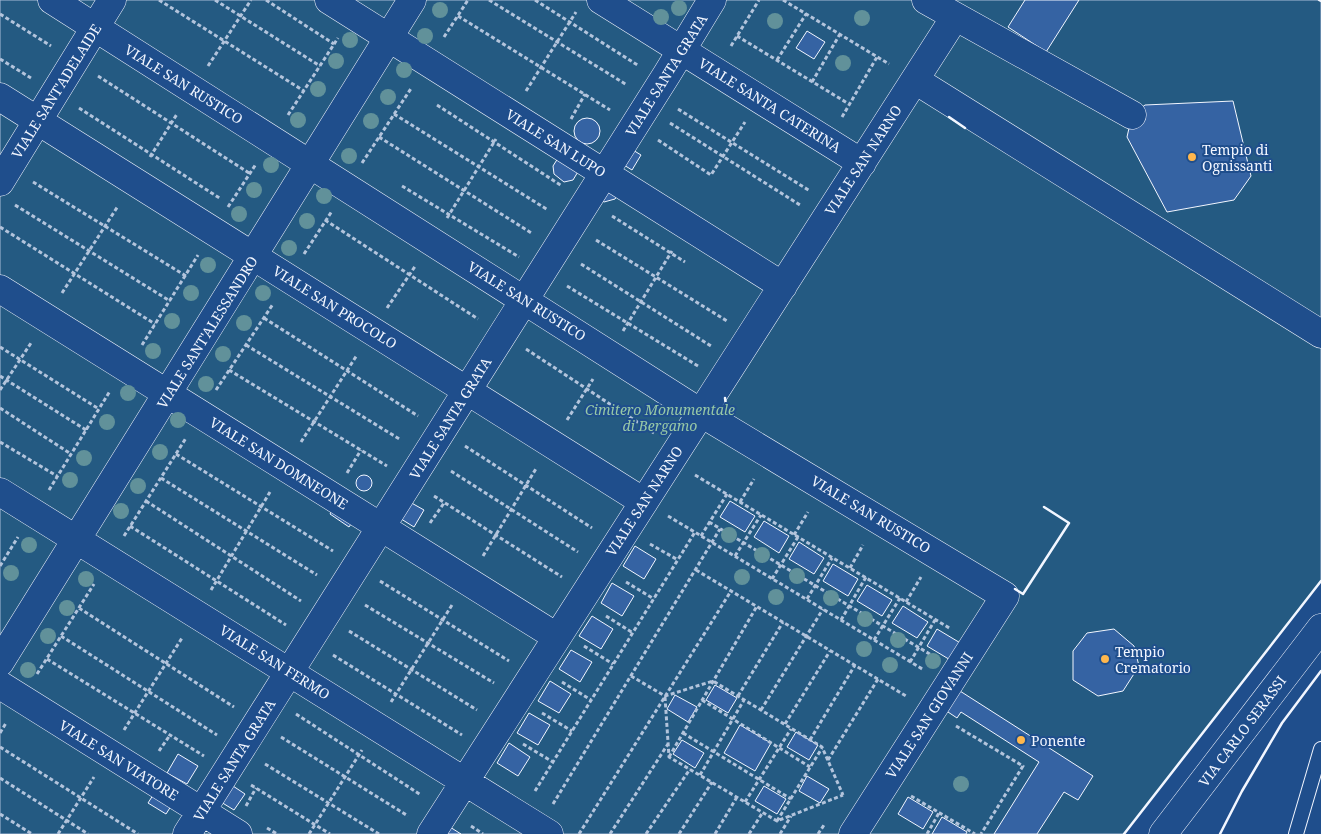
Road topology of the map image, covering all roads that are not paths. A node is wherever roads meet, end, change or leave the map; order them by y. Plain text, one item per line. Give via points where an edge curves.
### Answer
1 (52, 0) edge
2 (112, 0) edge
3 (329, 0) edge
4 (412, 0) edge
5 (712, 0) edge
6 (926, 0) edge
7 (590, 4) edge
8 (955, 17) junction
9 (95, 28) junction
10 (388, 38) junction
11 (682, 50) junction
12 (915, 80) junction
13 (0, 97) edge
14 (1132, 115) dead end
15 (38, 121) junction
16 (862, 163) junction
17 (310, 164) junction
18 (604, 174) junction
19 (6, 184) edge
20 (253, 256) junction
21 (783, 286) junction
22 (0, 289) edge
23 (525, 300) junction
24 (1321, 334) edge
25 (467, 391) junction
26 (168, 394) junction
27 (701, 413) junction
28 (0, 492) edge
29 (644, 502) junction
30 (381, 527) junction
31 (78, 540) junction
32 (1005, 596) joint
33 (1321, 628) edge
34 (557, 637) junction
35 (0, 662) edge
36 (290, 672) junction
37 (11, 692) edge
38 (1321, 748) edge
39 (464, 781) junction
40 (194, 823) edge
41 (436, 825) edge
42 (536, 826) edge
43 (238, 834) edge
44 (853, 834) edge
45 (1163, 834) edge
46 (1296, 834) edge

1 - 9 street, VIALE SAN RUSTICO
2 - 9 street, VIALE SANT'ADELAIDE
3 - 10 street, VIALE SAN LUPO
4 - 10 street, VIALE SANT'ALESSANDRO
5 - 11 street, VIALE SANTA GRATA
6 - 8 street
7 - 11 street, VIALE SANTA CATERINA
8 - 12 street, VIALE SAN NARNO
8 - 14 street
9 - 15 street, VIALE SANT'ADELAIDE
9 - 17 street, VIALE SAN RUSTICO
10 - 17 street, VIALE SANT'ALESSANDRO
10 - 18 street, VIALE SAN LUPO
11 - 16 street, VIALE SANTA CATERINA
11 - 18 street, VIALE SANTA GRATA
12 - 16 street, VIALE SAN NARNO
12 - 24 street
13 - 15 street, VIALE SAN PROCOLO
15 - 19 street, VIALE SANT'ADELAIDE
15 - 20 street, VIALE SAN PROCOLO
16 - 21 street, VIALE SAN NARNO
17 - 20 street, VIALE SANT'ALESSANDRO
17 - 23 street, VIALE SAN RUSTICO
18 - 21 street, VIALE SAN LUPO
18 - 23 street, VIALE SANTA GRATA
20 - 25 street, VIALE SAN PROCOLO
20 - 26 street, VIALE SANT'ALESSANDRO
21 - 27 street, VIALE SAN NARNO
22 - 26 street, VIALE SAN DOMNEONE
23 - 25 street, VIALE SANTA GRATA
23 - 27 street, VIALE SAN RUSTICO
25 - 29 street, VIALE SAN PROCOLO
25 - 30 street, VIALE SANTA GRATA
26 - 30 street, VIALE SAN DOMNEONE
26 - 31 street, VIALE SANT'ALESSANDRO
27 - 29 street, VIALE SAN NARNO
27 - 32 street, VIALE SAN RUSTICO
28 - 31 street, VIALE SAN FERMO
29 - 34 street, VIALE SAN NARNO
30 - 34 street, VIALE SAN DOMNEONE
30 - 36 street, VIALE SANTA GRATA
31 - 35 street, VIALE SANT'ALESSANDRO
31 - 36 street, VIALE SAN FERMO
32 - 44 street, VIALE SAN GIOVANNI
33 - 45 street, VIA CARLO SERASSI
34 - 39 street, VIALE SAN NARNO
36 - 39 street, VIALE SAN FERMO
36 - 40 street, VIALE SANTA GRATA
37 - 40 street, VIALE SAN VIATORE via 109,754
38 - 46 lane
39 - 41 street, VIALE SAN NARNO
39 - 42 street, VIALE SAN FERMO
40 - 43 street, VIALE SAN VIATORE

